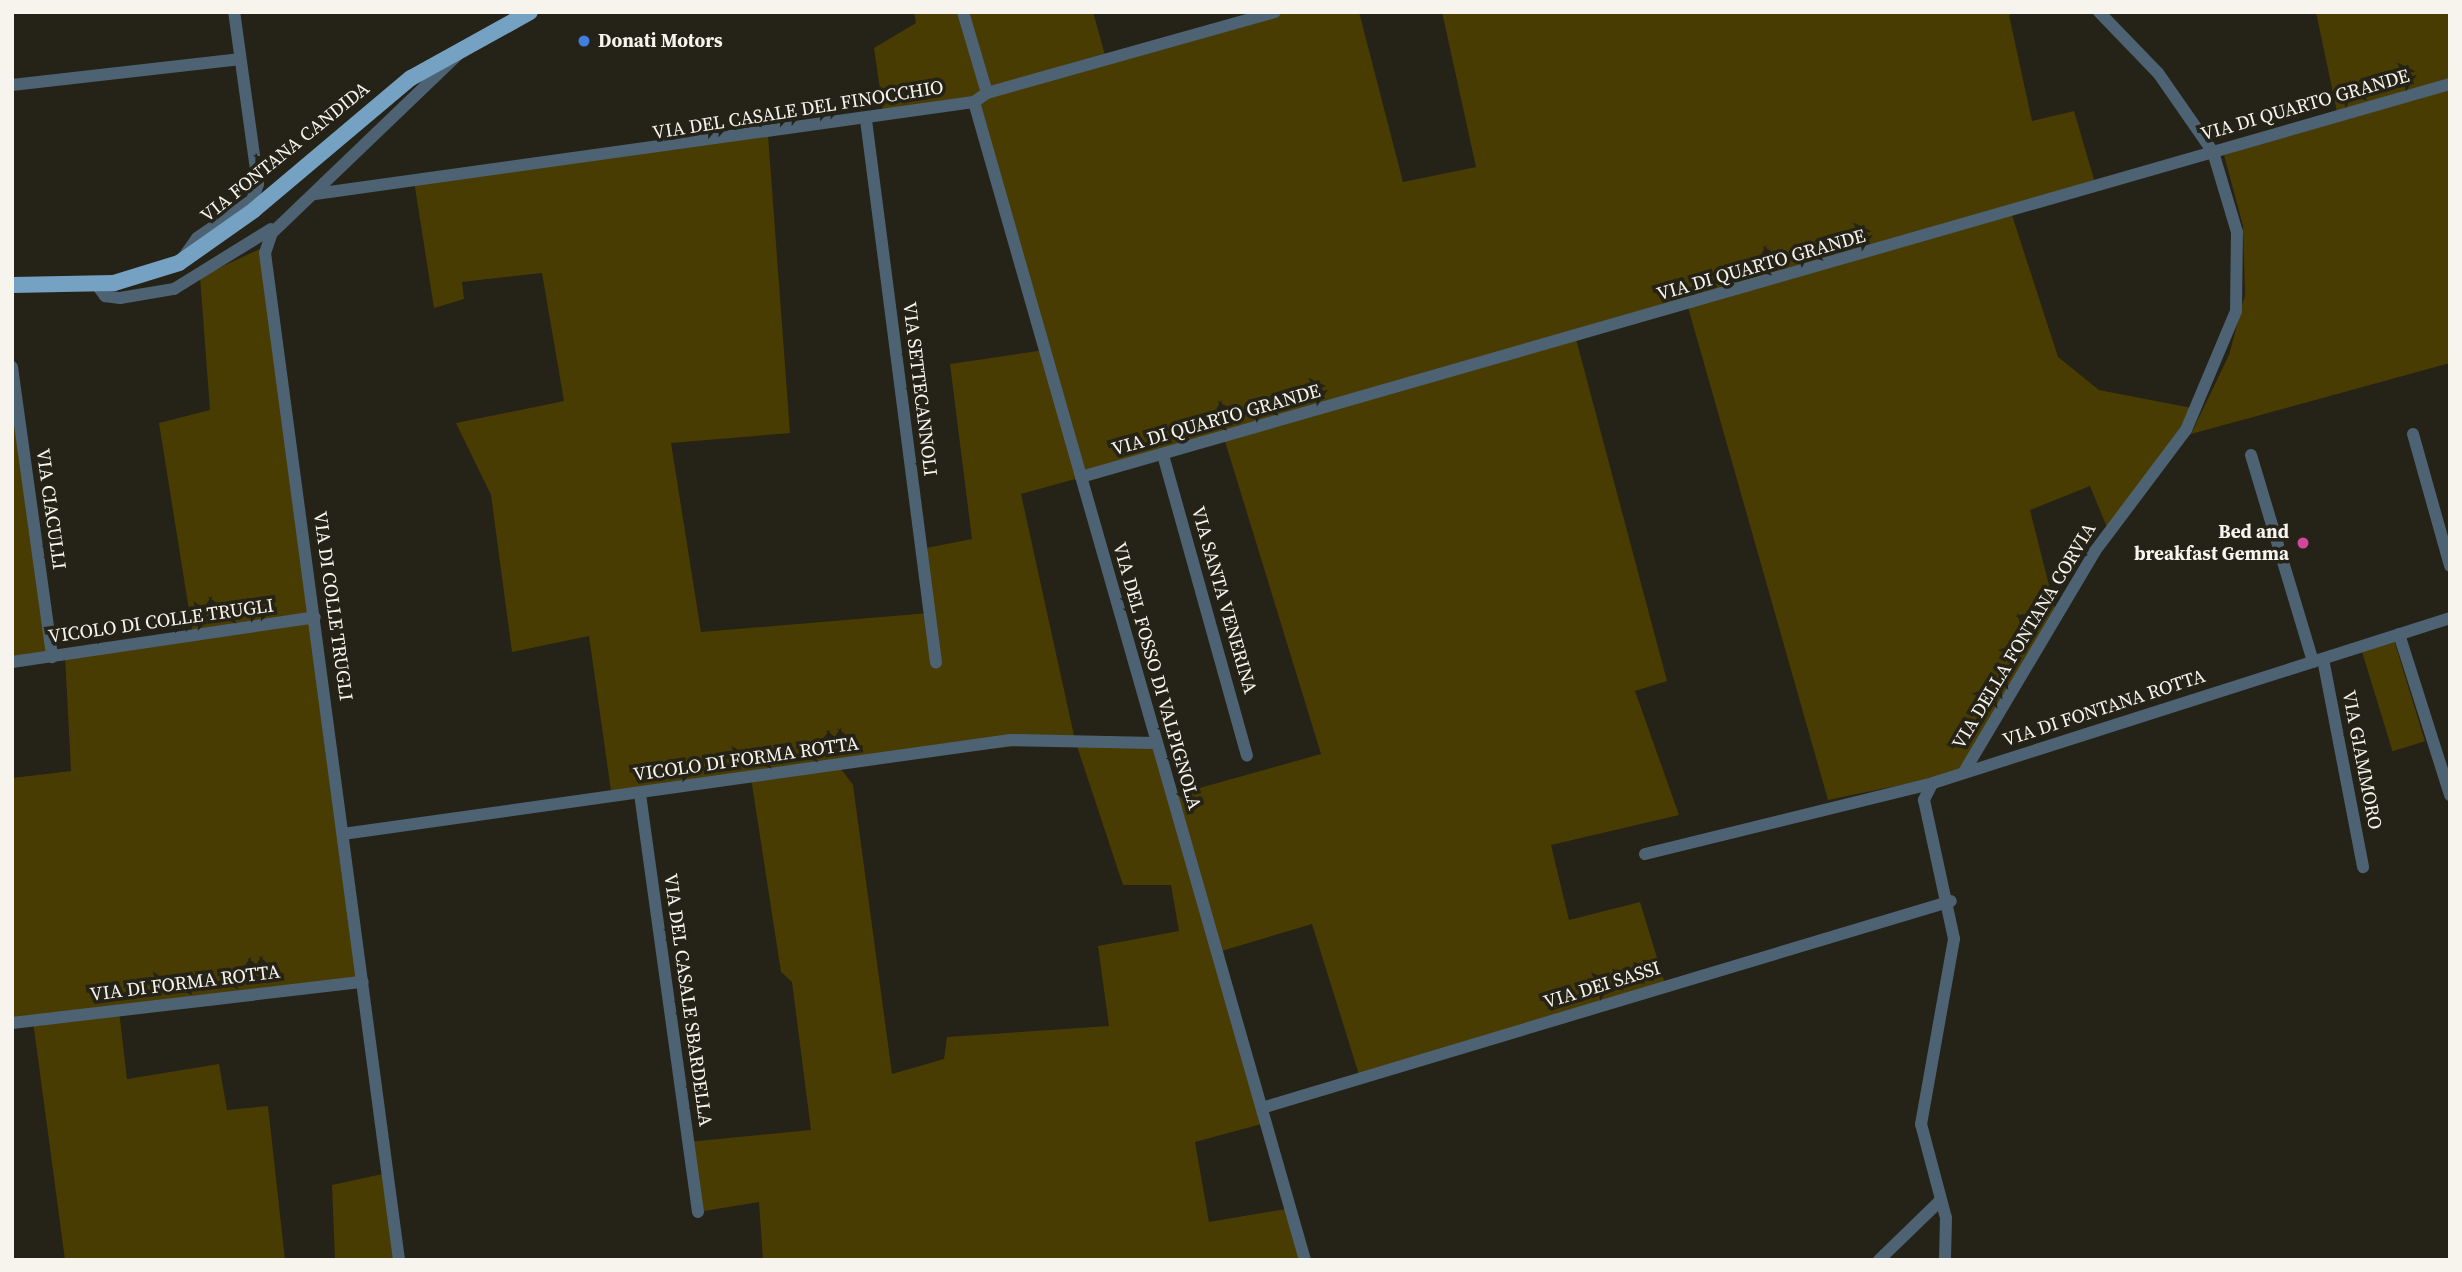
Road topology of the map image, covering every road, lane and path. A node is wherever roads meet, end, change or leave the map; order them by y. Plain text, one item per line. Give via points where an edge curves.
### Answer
1 (234, 12) edge
2 (530, 12) edge
3 (963, 12) edge
4 (1275, 12) edge
5 (2099, 12) edge
6 (469, 41) junction
7 (239, 59) junction
8 (2450, 84) edge
9 (12, 85) edge
10 (987, 93) junction
11 (974, 102) junction
12 (866, 120) junction
13 (2213, 152) junction
14 (315, 194) junction
15 (291, 215) junction
16 (183, 260) junction
17 (12, 285) edge
18 (97, 285) junction
19 (12, 367) edge
20 (2413, 433) dead end
21 (1163, 455) junction
22 (2251, 455) dead end
23 (1081, 477) junction
24 (2450, 566) edge
25 (315, 617) junction
26 (2450, 618) edge
27 (2399, 634) junction
28 (52, 657) junction
29 (2318, 660) junction
30 (12, 662) edge
31 (936, 663) dead end
32 (1155, 743) junction
33 (1247, 755) dead end
34 (1964, 772) junction
35 (1933, 783) junction
36 (640, 794) junction
37 (2450, 796) edge
38 (344, 834) junction
39 (1645, 854) dead end
40 (2363, 867) dead end
41 (1951, 901) junction
42 (363, 982) junction
43 (12, 1023) edge
44 (1265, 1107) junction
45 (1941, 1200) junction
46 (698, 1212) dead end
47 (399, 1260) edge
48 (1305, 1260) edge
49 (1879, 1260) edge
50 (1945, 1260) edge

1 - 7 street
2 - 6 main road, VIA FONTANA CANDIDA
3 - 10 street
4 - 10 street, VIA DEL CASALE DEL FINOCCHIO
5 - 13 street, VIA DELLA FONTANA CORVIA via 2158,73
6 - 14 street, VIA DI COLLE TRUGLI
6 - 16 main road, VIA FONTANA CANDIDA via 401,86 254,210
7 - 9 street
7 - 16 street via 257,191 193,241
8 - 13 street, VIA DI QUARTO GRANDE
10 - 11 street, VIA DEL CASALE DEL FINOCCHIO
11 - 12 street, VIA DEL CASALE DEL FINOCCHIO
11 - 23 street, VIA DEL FOSSO DI VALPIGNOLA
12 - 14 street, VIA DEL CASALE DEL FINOCCHIO
12 - 31 street, VIA SETTECANNOLI
13 - 21 street, VIA DI QUARTO GRANDE
13 - 34 street, VIA DELLA FONTANA CORVIA via 2238,250 2236,311 2221,357 2182,437 2091,557
14 - 15 street, VIA DI COLLE TRUGLI
15 - 18 street via 174,289 120,298 105,296
15 - 25 street, VIA DI COLLE TRUGLI via 268,239 265,259
16 - 18 main road, VIA FONTANA CANDIDA
17 - 18 main road, VIA FONTANA CANDIDA
19 - 28 street, VIA CIACULLI
20 - 24 street
21 - 23 street, VIA DI QUARTO GRANDE
21 - 33 street, VIA SANTA VENERINA
22 - 29 street, VIA GIAMMORO
23 - 32 street, VIA DEL FOSSO DI VALPIGNOLA
25 - 28 street, VICOLO DI COLLE TRUGLI
25 - 38 street, VIA DI COLLE TRUGLI
26 - 27 street, VIA DI FONTANA ROTTA
27 - 29 street, VIA DI FONTANA ROTTA
27 - 37 street
28 - 30 street, VICOLO DI COLLE TRUGLI
29 - 34 street, VIA DI FONTANA ROTTA
29 - 40 street, VIA GIAMMORO
32 - 36 street, VICOLO DI FORMA ROTTA via 1013,740
32 - 44 street, VIA DEL FOSSO DI VALPIGNOLA
34 - 35 street, VIA DI FONTANA ROTTA
35 - 39 street, VIA DI FONTANA ROTTA
35 - 41 street via 1924,800
36 - 38 street, VICOLO DI FORMA ROTTA
36 - 46 street, VIA DEL CASALE SBARDELLA
38 - 42 street, VIA DI COLLE TRUGLI
41 - 44 street, VIA DEI SASSI
41 - 45 street via 1952,956 1921,1116
42 - 43 street, VIA DI FORMA ROTTA
42 - 47 street, VIA DI COLLE TRUGLI
44 - 48 street, VIA DEL FOSSO DI VALPIGNOLA
45 - 49 street
45 - 50 street

